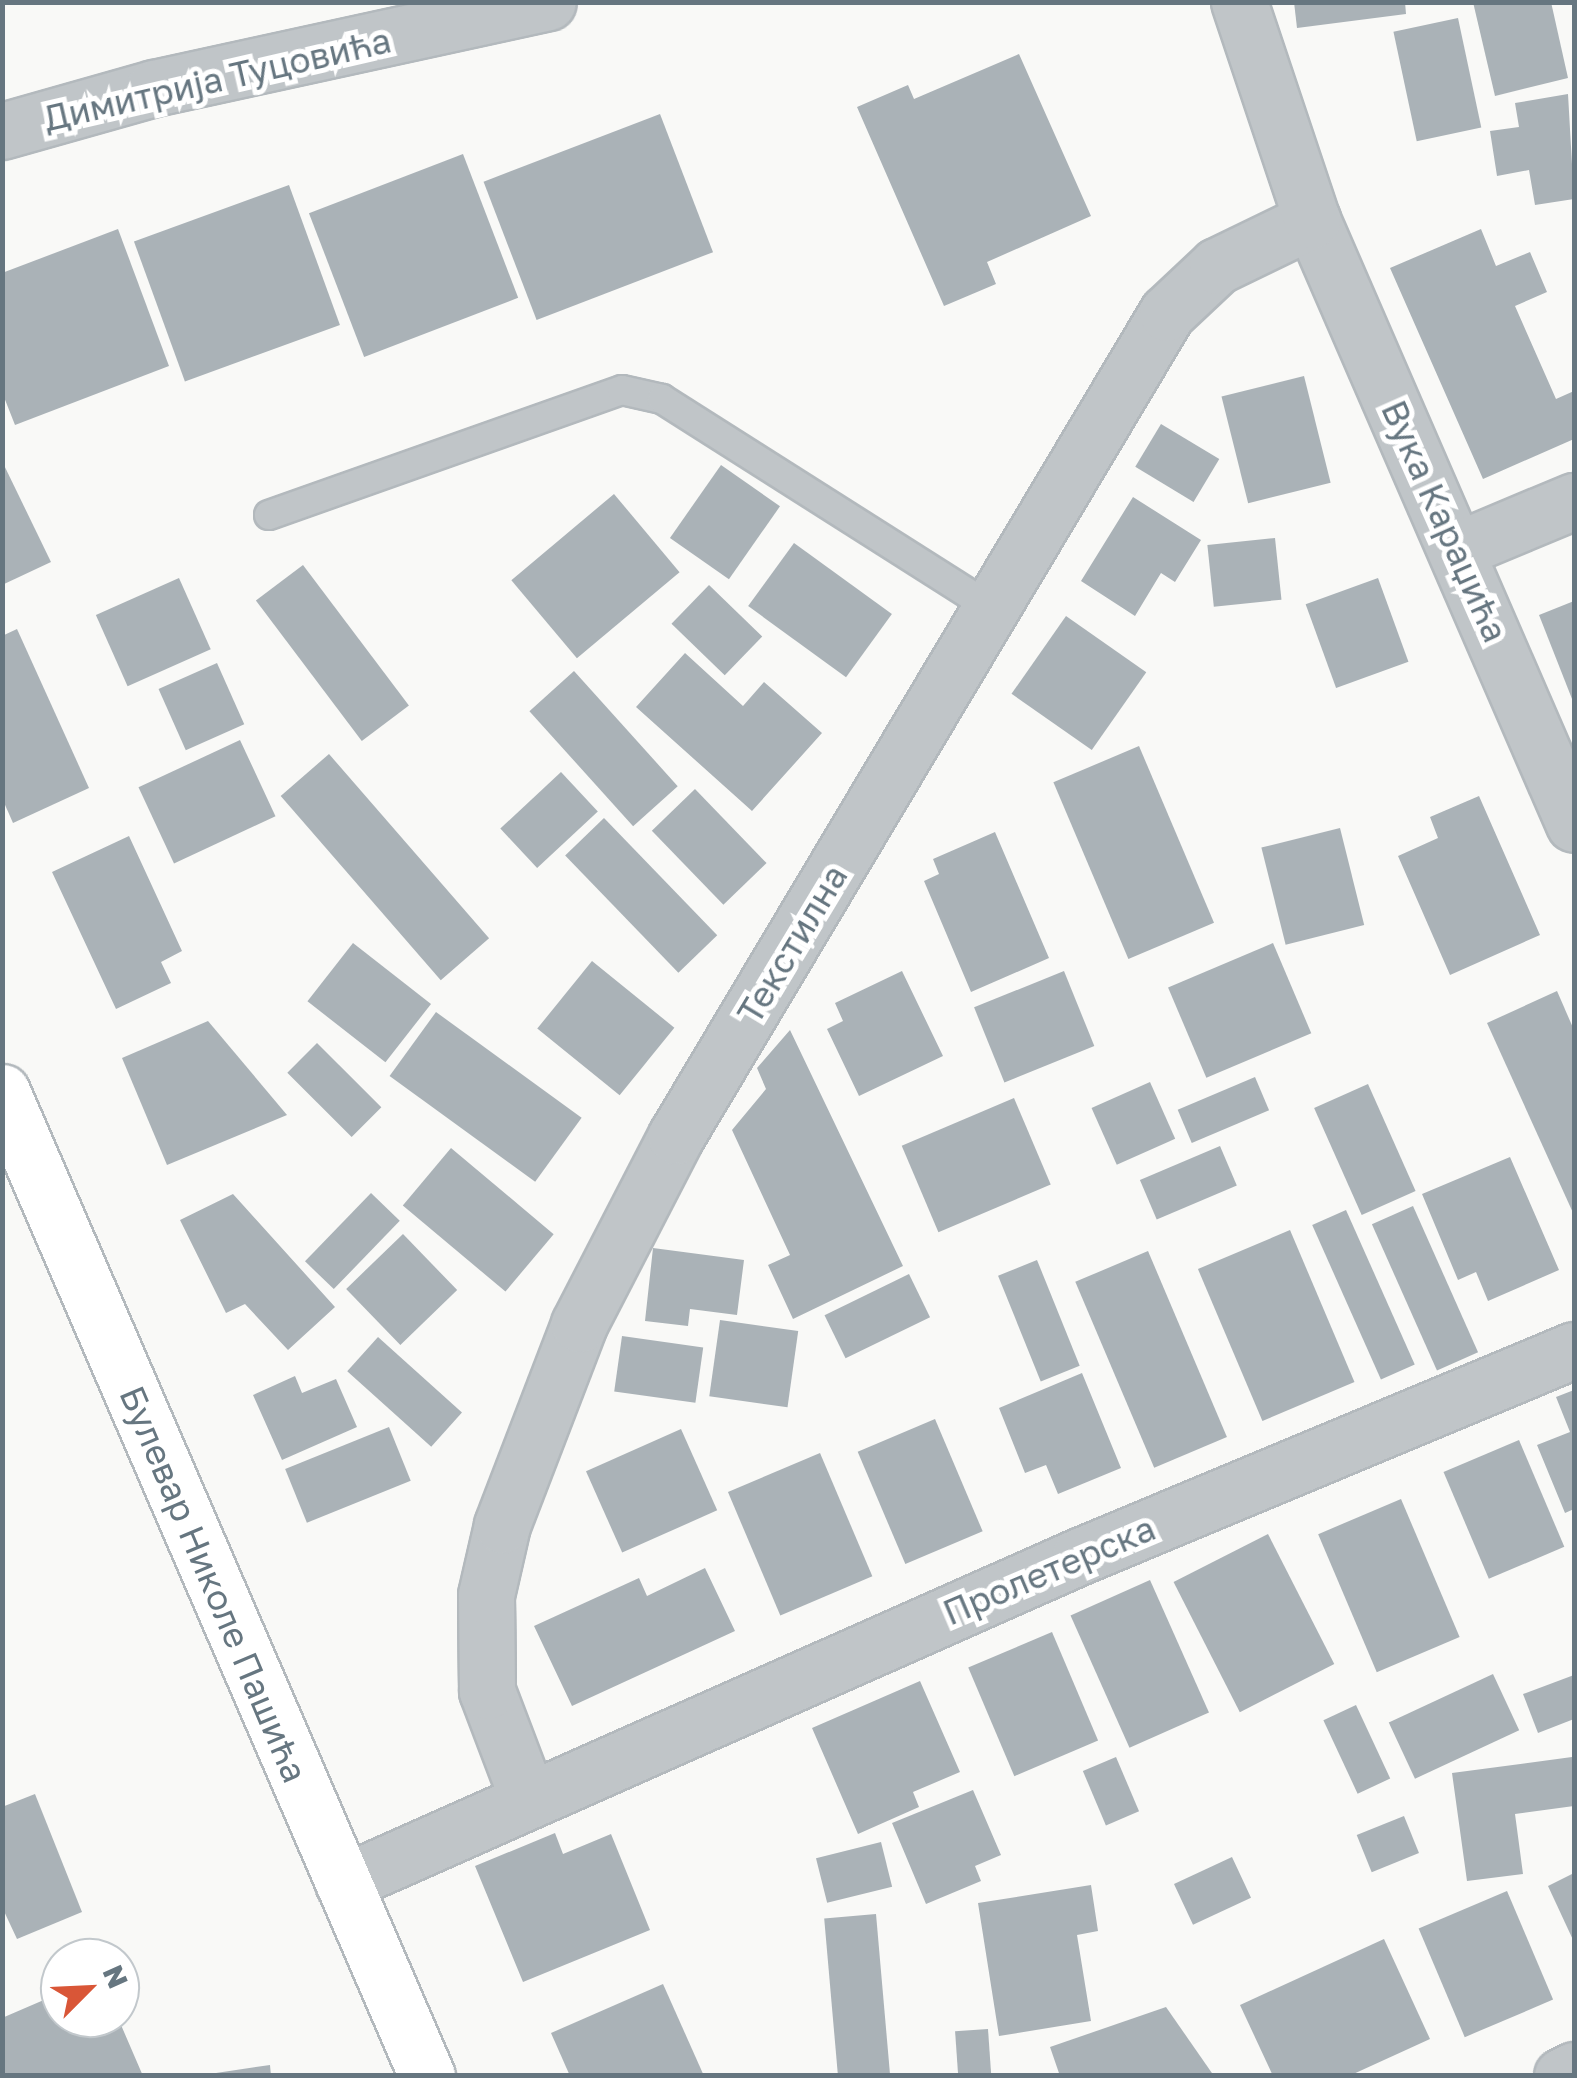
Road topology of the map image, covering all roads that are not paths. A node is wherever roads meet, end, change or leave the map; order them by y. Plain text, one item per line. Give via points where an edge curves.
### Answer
1 (548, 2) edge
2 (1240, 2) edge
3 (2, 131) edge
4 (1312, 220) junction
5 (1574, 501) edge
6 (270, 515) dead end
7 (1460, 549) junction
8 (994, 610) junction
9 (1574, 824) edge
10 (2, 1092) edge
11 (1574, 1350) edge
12 (528, 1799) junction
13 (343, 1883) junction
14 (1574, 2070) edge
15 (427, 2076) edge
16 (1562, 2076) edge

1 - 3 street, Димитрија Туцовића via 154,88
2 - 4 street
4 - 7 street, Вука Караџића
4 - 8 street, Текстилна via 1218,266 1167,313
5 - 7 street
6 - 8 lane via 622,390 662,399
7 - 9 street, Вука Караџића
8 - 12 street, Текстилна via 676,1136 579,1324 502,1525 486,1595 486,1691
10 - 13 main road, Булевар Николе Пашића
11 - 12 street, Пролетерска
12 - 13 street
13 - 15 main road, Булевар Николе Пашића
14 - 16 street

